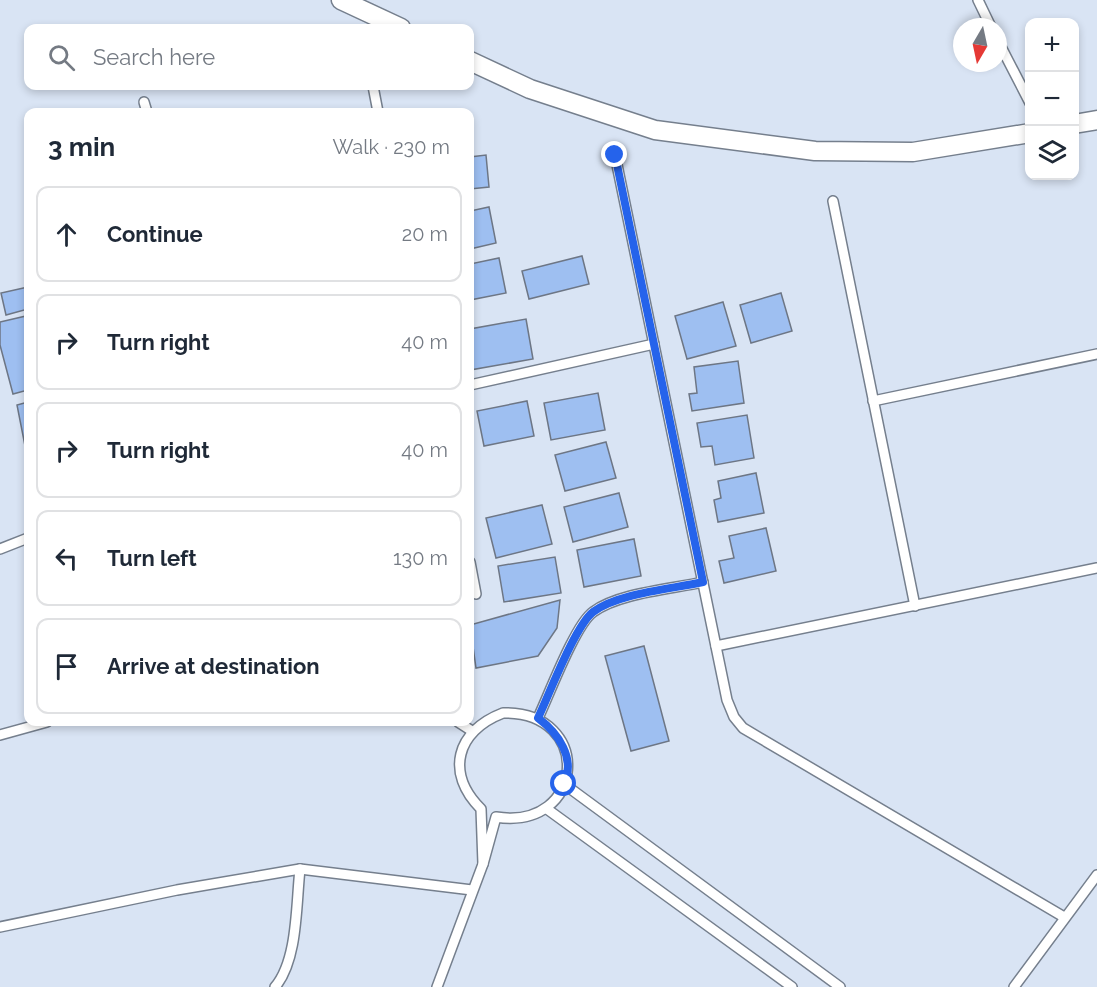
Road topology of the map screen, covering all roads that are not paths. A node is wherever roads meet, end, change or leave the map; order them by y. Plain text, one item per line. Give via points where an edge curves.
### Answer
1 (341, 0) edge
2 (978, 0) edge
3 (987, 18) edge
4 (392, 24) edge
5 (1007, 58) edge
6 (474, 63) edge
7 (374, 90) edge
8 (1025, 95) edge
9 (144, 102) dead end
10 (146, 108) edge
11 (377, 108) edge
12 (1097, 120) edge
13 (1079, 123) edge
14 (1025, 134) edge
15 (615, 155) dead end
16 (833, 201) dead end
17 (654, 344) junction
18 (1097, 354) edge
19 (474, 384) edge
20 (873, 401) junction
21 (24, 540) edge
22 (0, 549) edge
23 (1097, 568) edge
24 (703, 582) junction
25 (474, 583) edge
26 (476, 594) dead end
27 (915, 606) junction
28 (716, 646) junction
29 (538, 718) junction
30 (33, 726) edge
31 (464, 726) edge
32 (472, 731) junction
33 (0, 735) edge
34 (564, 784) junction
35 (547, 809) junction
36 (483, 864) junction
37 (300, 869) junction
38 (1097, 875) edge
39 (472, 890) junction
40 (1064, 917) junction
41 (0, 927) edge
42 (275, 987) edge
43 (437, 987) edge
44 (792, 987) edge
45 (840, 987) edge
46 (1014, 987) edge

1 - 4 street
2 - 3 lane
5 - 8 lane
6 - 14 street via 530,89 655,130 815,151 913,152
7 - 11 lane
9 - 10 lane
12 - 13 street
15 - 17 lane
16 - 20 lane
17 - 19 lane
17 - 24 lane
18 - 20 lane
20 - 27 lane
21 - 22 lane
23 - 27 lane
24 - 28 lane
24 - 29 lane via 615,601 591,613
25 - 26 lane
27 - 28 lane
28 - 40 lane via 727,700 743,728
29 - 32 lane via 503,713
29 - 34 lane via 553,729 563,744 568,761
30 - 33 lane
31 - 32 lane
32 - 36 lane via 459,763 468,796 481,809
34 - 35 lane
34 - 45 lane
35 - 36 lane via 514,820 496,817
35 - 44 lane
36 - 39 lane
37 - 39 lane
37 - 41 lane
37 - 42 lane via 291,956
38 - 40 lane
39 - 43 lane
40 - 46 lane

